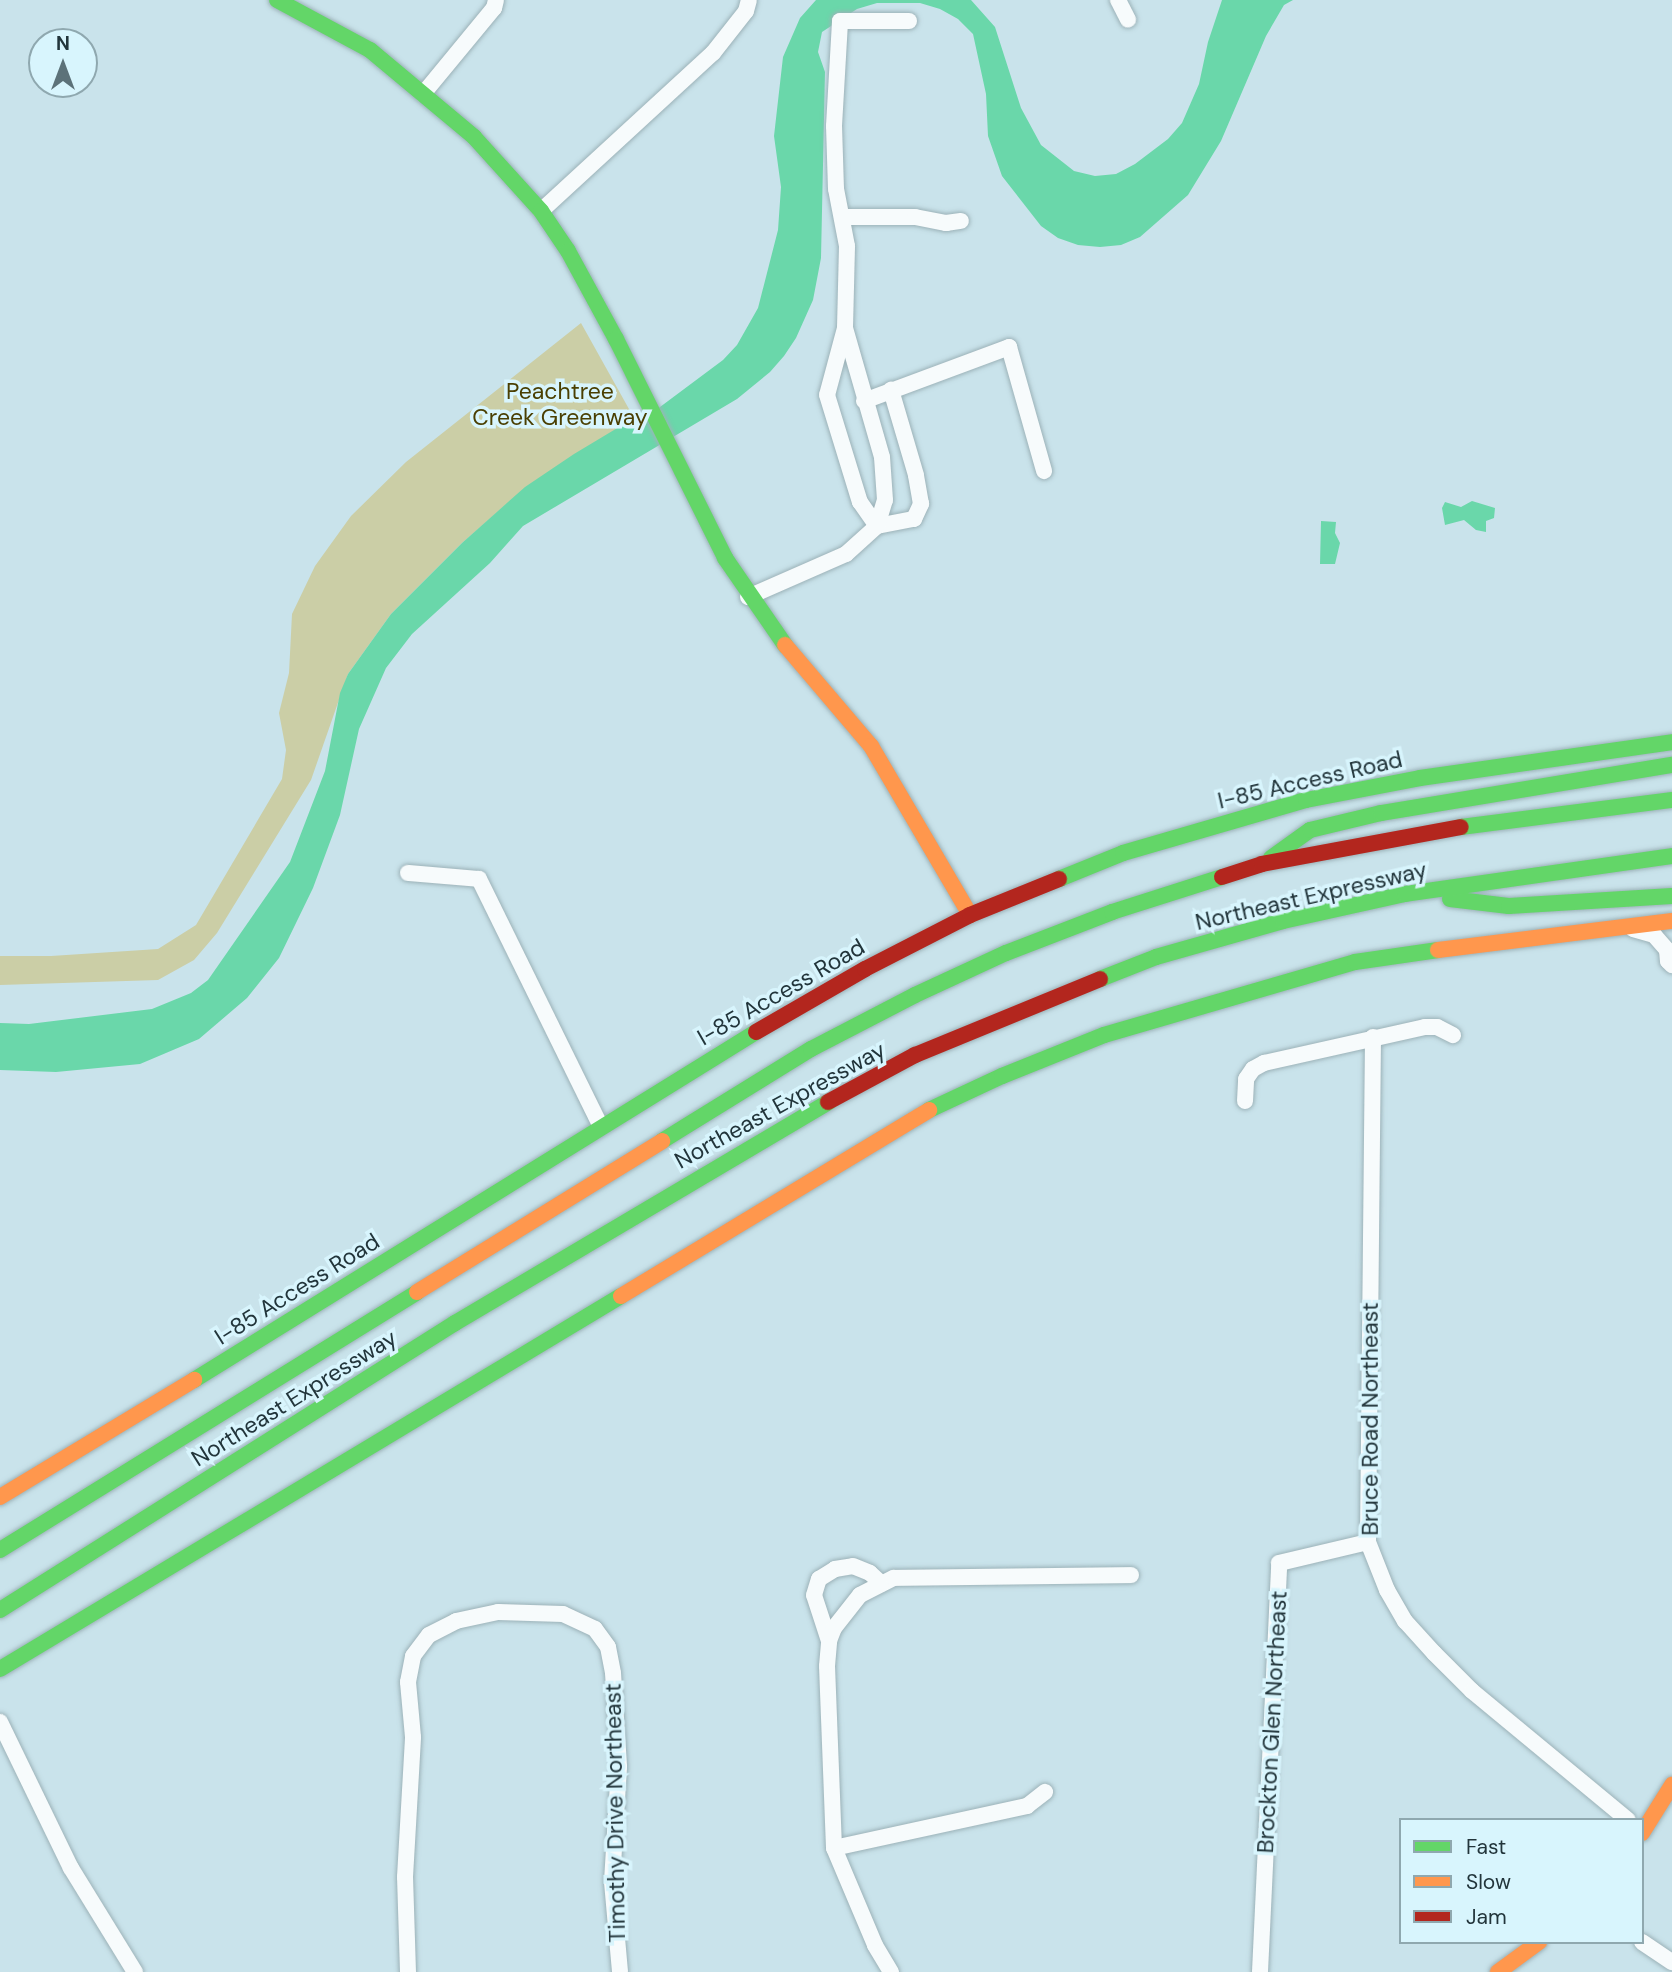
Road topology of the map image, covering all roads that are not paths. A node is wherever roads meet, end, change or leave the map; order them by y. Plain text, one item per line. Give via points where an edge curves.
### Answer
1 (277, 0) edge
2 (496, 0) edge
3 (749, 0) edge
4 (1118, 0) edge
5 (1128, 20) dead end
6 (909, 21) dead end
7 (423, 94) junction
8 (541, 211) junction
9 (842, 218) junction
10 (961, 221) dead end
11 (845, 328) junction
12 (891, 390) junction
13 (864, 401) junction
14 (1044, 471) dead end
15 (877, 526) junction
16 (748, 597) junction
17 (1672, 742) edge
18 (1672, 765) edge
19 (1672, 800) edge
20 (1672, 856) edge
21 (1262, 864) junction
22 (408, 873) dead end
23 (1405, 894) junction
24 (1672, 896) edge
25 (970, 915) junction
26 (1672, 921) edge
27 (1624, 927) junction
28 (1670, 954) edge
29 (1453, 1035) dead end
30 (1373, 1037) junction
31 (1245, 1101) dead end
32 (601, 1127) junction
33 (0, 1497) edge
34 (1368, 1542) junction
35 (0, 1550) edge
36 (1131, 1575) dead end
37 (882, 1584) junction
38 (0, 1610) edge
39 (829, 1641) junction
40 (0, 1669) edge
41 (0, 1722) edge
42 (1672, 1784) edge
43 (1045, 1792) dead end
44 (1626, 1818) edge
45 (1644, 1829) edge
46 (834, 1848) junction
47 (1644, 1943) edge
48 (1536, 1944) edge
49 (1672, 1962) edge
50 (135, 1972) edge
51 (408, 1972) edge
52 (620, 1972) edge
53 (891, 1972) edge
54 (1260, 1972) edge
55 (1498, 1972) edge

1 - 7 main road via 370,50
2 - 7 street
3 - 8 street via 747,11 713,53
4 - 5 street
6 - 9 street via 840,21 834,126 836,190
7 - 8 main road via 474,137
8 - 16 main road via 616,340
9 - 10 street
9 - 11 street via 848,246
11 - 13 street
11 - 15 street via 827,395 860,502
12 - 13 street
12 - 14 street via 1009,347
12 - 15 street via 921,504 914,519
13 - 15 street via 882,457 885,499
15 - 16 street via 846,554
16 - 25 main road via 871,746
17 - 25 main road, I-85 Access Road via 1420,778 1306,800 1124,853
18 - 21 main road via 1358,818 1310,830
19 - 21 main road, Northeast Expressway via 1455,828
20 - 23 main road, Northeast Expressway
21 - 35 main road, Northeast Expressway via 1112,912 1006,953 811,1049
22 - 32 street via 478,879
23 - 24 main road via 1509,906
23 - 38 main road, Northeast Expressway via 1283,921 1156,957 915,1055 779,1129 455,1323
25 - 32 main road, I-85 Access Road via 865,969
26 - 27 main road
27 - 28 street via 1654,935
27 - 40 main road via 1355,962 1104,1035 934,1107
29 - 30 street via 1425,1027
30 - 31 street via 1264,1063 1247,1079
30 - 34 street, Bruce Road Northeast
32 - 33 main road, I-85 Access Road
34 - 44 street, Bruce Road Northeast via 1405,1621 1434,1653
34 - 54 street, Brockton Glen Northeast via 1279,1563
36 - 37 street via 927,1576 894,1578
37 - 39 street via 860,1595
37 - 39 street via 853,1566 835,1569 819,1579 814,1595
39 - 46 street
41 - 50 street via 71,1868
42 - 45 main road
43 - 46 street via 1027,1806
46 - 53 street
47 - 49 street
48 - 55 main road
51 - 52 street, Timothy Drive Northeast via 405,1877 413,1737 408,1682 413,1656 429,1634 456,1621 498,1612 563,1614 595,1629 608,1647 614,1673 619,1767 612,1882

